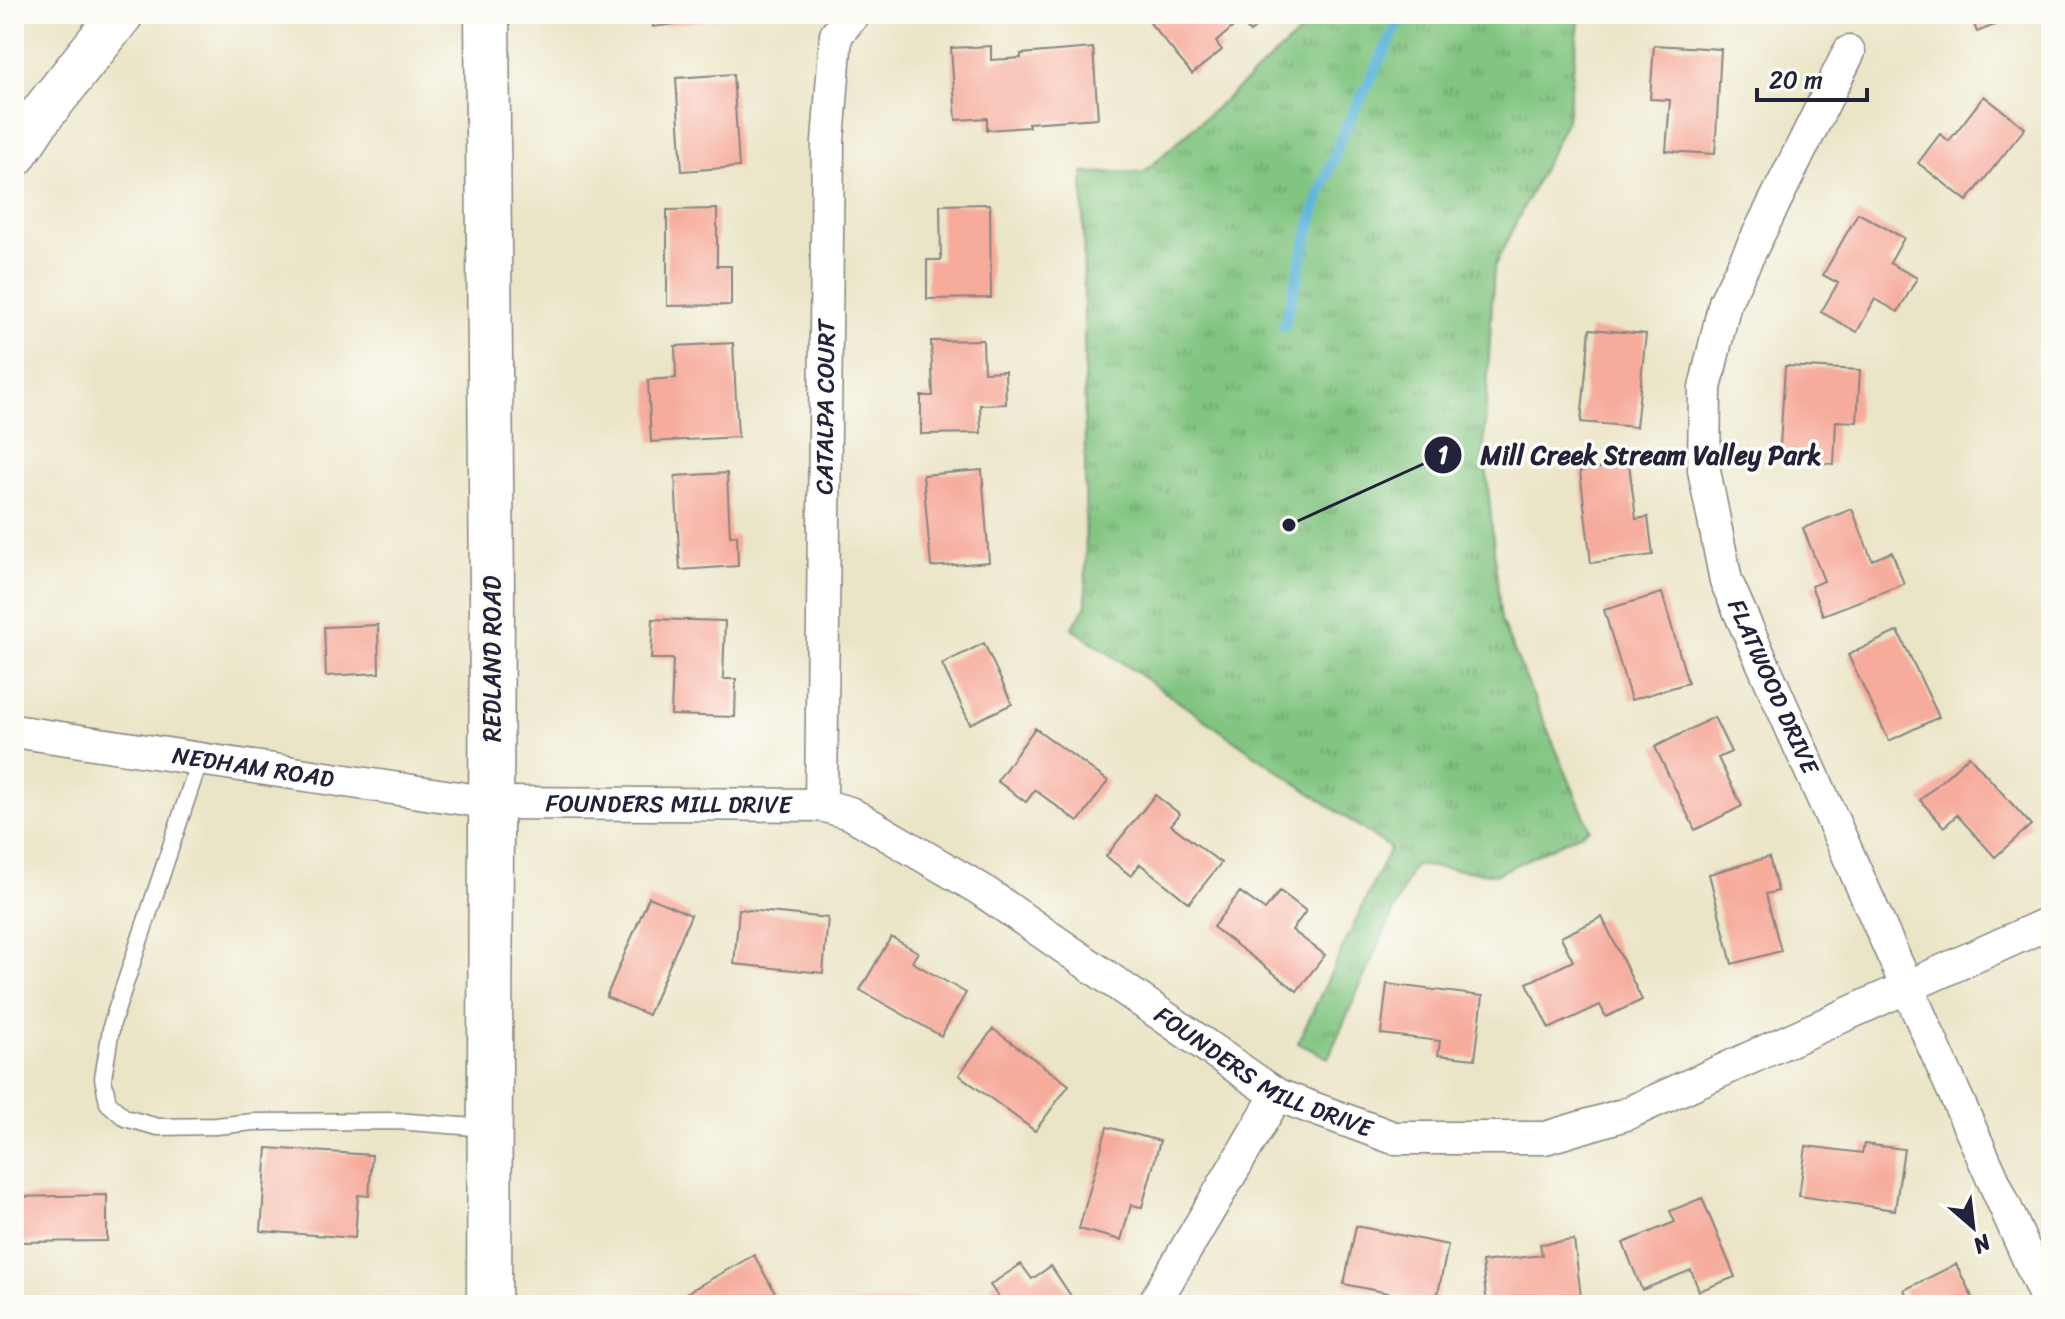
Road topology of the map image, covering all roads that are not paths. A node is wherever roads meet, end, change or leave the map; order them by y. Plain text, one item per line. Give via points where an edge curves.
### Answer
1 (121, 14) edge
2 (487, 14) edge
3 (854, 14) edge
4 (1849, 52) dead end
5 (14, 155) edge
6 (14, 731) edge
7 (200, 759) junction
8 (492, 803) junction
9 (821, 805) junction
10 (2051, 922) edge
11 (1905, 986) junction
12 (1277, 1095) junction
13 (490, 1128) junction
14 (489, 1305) edge
15 (1153, 1305) edge
16 (2049, 1305) edge

1 - 5 main road
2 - 8 main road, REDLAND ROAD
3 - 9 street, CATALPA COURT via 836,35 828,142
4 - 11 street, FLATWOOD DRIVE via 1725,302 1705,388 1704,470 1726,581
6 - 7 street, NEDHAM ROAD
7 - 8 street, NEDHAM ROAD
7 - 13 lane via 112,1023 103,1078 108,1103 125,1118 158,1127 396,1121
8 - 9 street, FOUNDERS MILL DRIVE
8 - 13 main road, REDLAND ROAD
9 - 12 street, FOUNDERS MILL DRIVE via 850,813 980,889
10 - 11 street, FOUNDERS MILL DRIVE
11 - 12 street, FOUNDERS MILL DRIVE via 1626,1114 1545,1138 1394,1138
11 - 16 street, FLATWOOD DRIVE
12 - 15 street
13 - 14 main road, REDLAND ROAD

